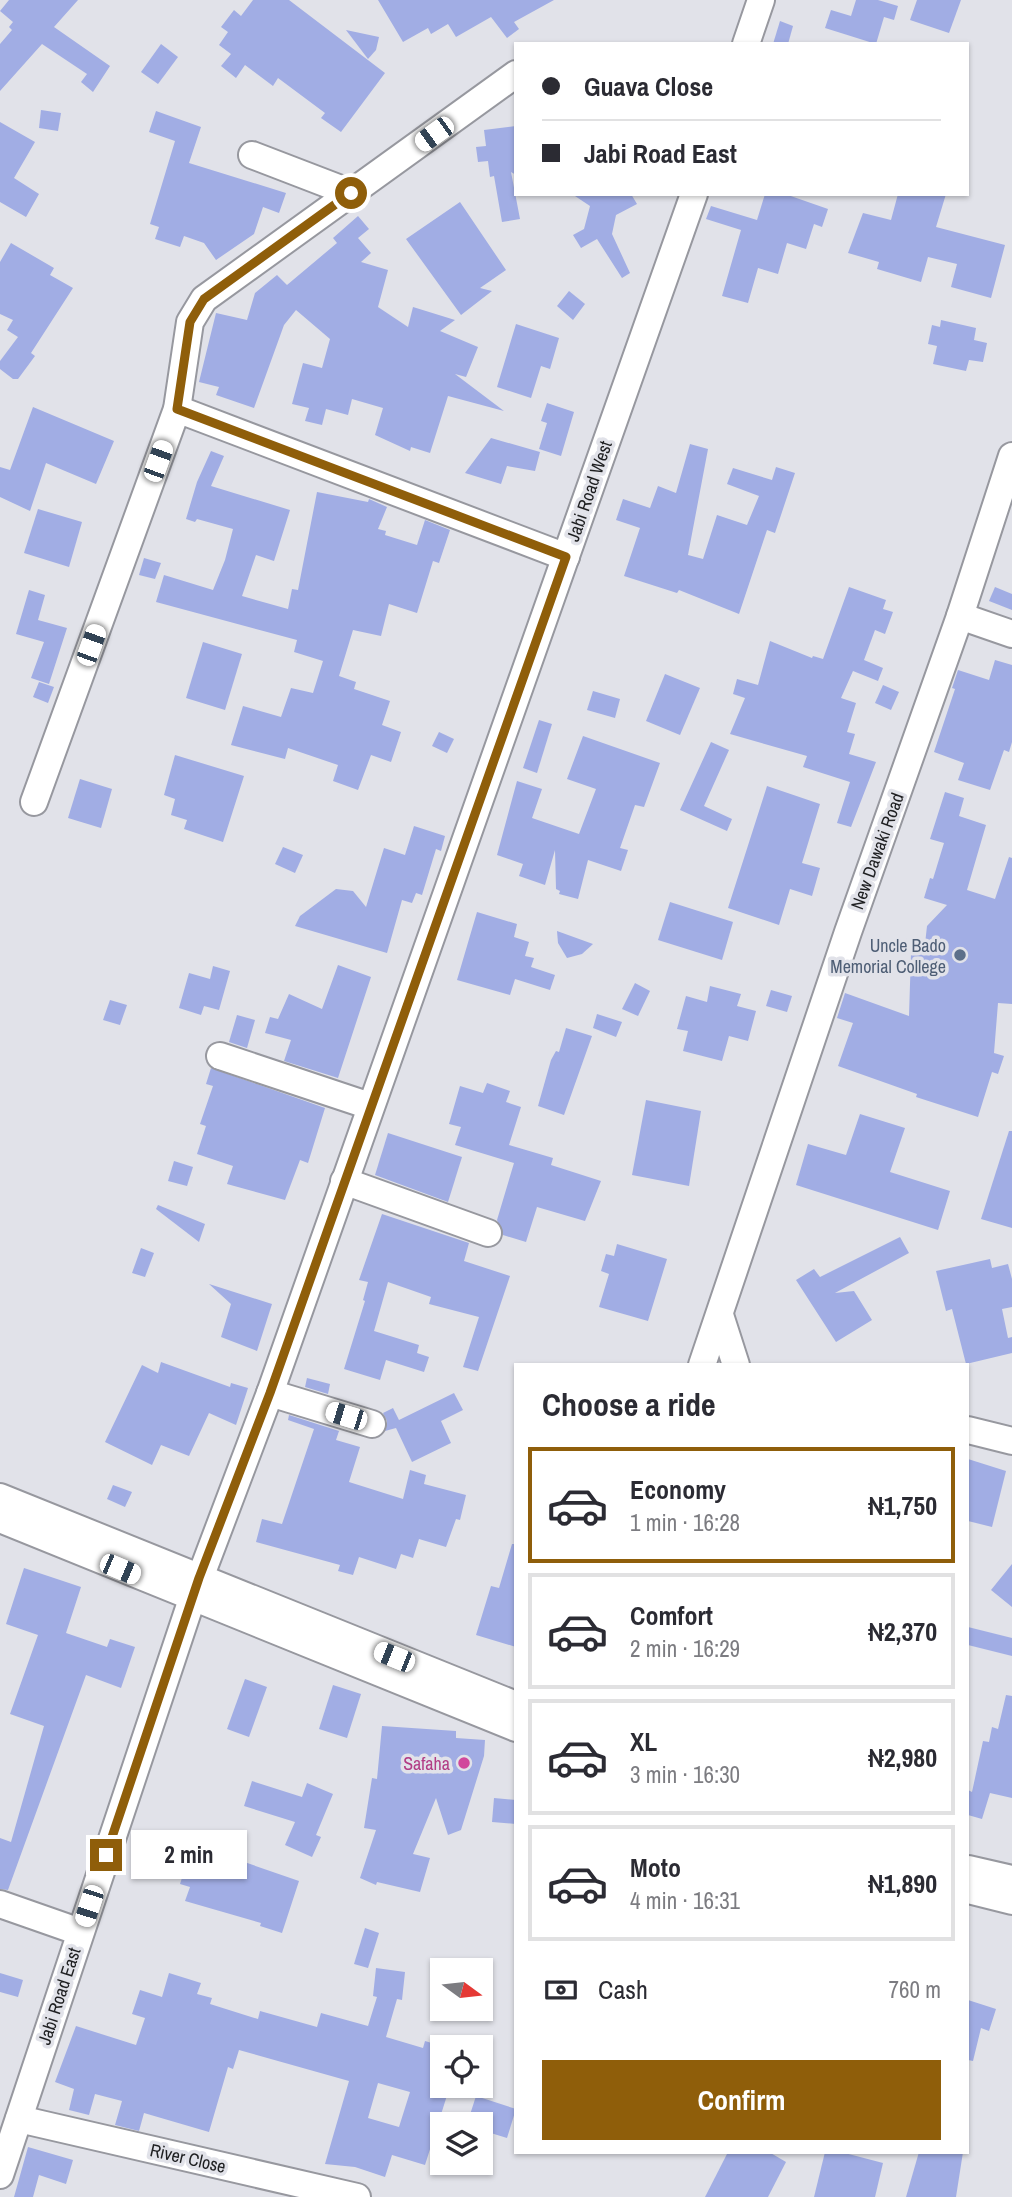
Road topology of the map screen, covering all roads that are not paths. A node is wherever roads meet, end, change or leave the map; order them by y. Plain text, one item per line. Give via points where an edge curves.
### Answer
1 (761, 0) edge
2 (748, 42) edge
3 (514, 75) edge
4 (252, 155) dead end
5 (351, 193) junction
6 (693, 196) edge
7 (177, 409) junction
8 (1012, 456) edge
9 (566, 557) junction
10 (960, 616) junction
11 (1012, 634) edge
12 (34, 802) dead end
13 (220, 1056) dead end
14 (370, 1106) junction
15 (344, 1181) junction
16 (488, 1233) dead end
17 (720, 1315) junction
18 (703, 1363) edge
19 (735, 1363) edge
20 (270, 1393) junction
21 (372, 1424) dead end
22 (969, 1430) edge
23 (1012, 1441) edge
24 (0, 1497) edge
25 (0, 1518) edge
26 (196, 1589) junction
27 (514, 1704) edge
28 (514, 1727) edge
29 (969, 1869) edge
30 (1012, 1879) edge
31 (969, 1890) edge
32 (1012, 1901) edge
33 (0, 1904) edge
34 (80, 1932) junction
35 (19, 2119) junction
36 (0, 2175) edge
37 (357, 2197) edge

1 - 2 street
3 - 5 street
4 - 5 street
5 - 7 street via 204,299 190,322
6 - 9 street, Jabi Road West
7 - 9 street
7 - 12 street
8 - 10 street, New Dawaki Road
9 - 14 street, Jabi Road West
10 - 11 street
10 - 17 street, New Dawaki Road
13 - 14 street
14 - 15 street, Jabi Road West
15 - 16 street
15 - 20 street, Jabi Road West
17 - 18 street, New Dawaki Road
17 - 19 street
20 - 21 street
20 - 26 street, Jabi Road West
22 - 23 street
24 - 26 street
25 - 26 street
26 - 27 street
26 - 28 street
26 - 34 street, Jabi Road East
29 - 30 street
31 - 32 street
33 - 34 street
34 - 35 street, Jabi Road East
35 - 36 street, Jabi Road East
35 - 37 street, River Close

